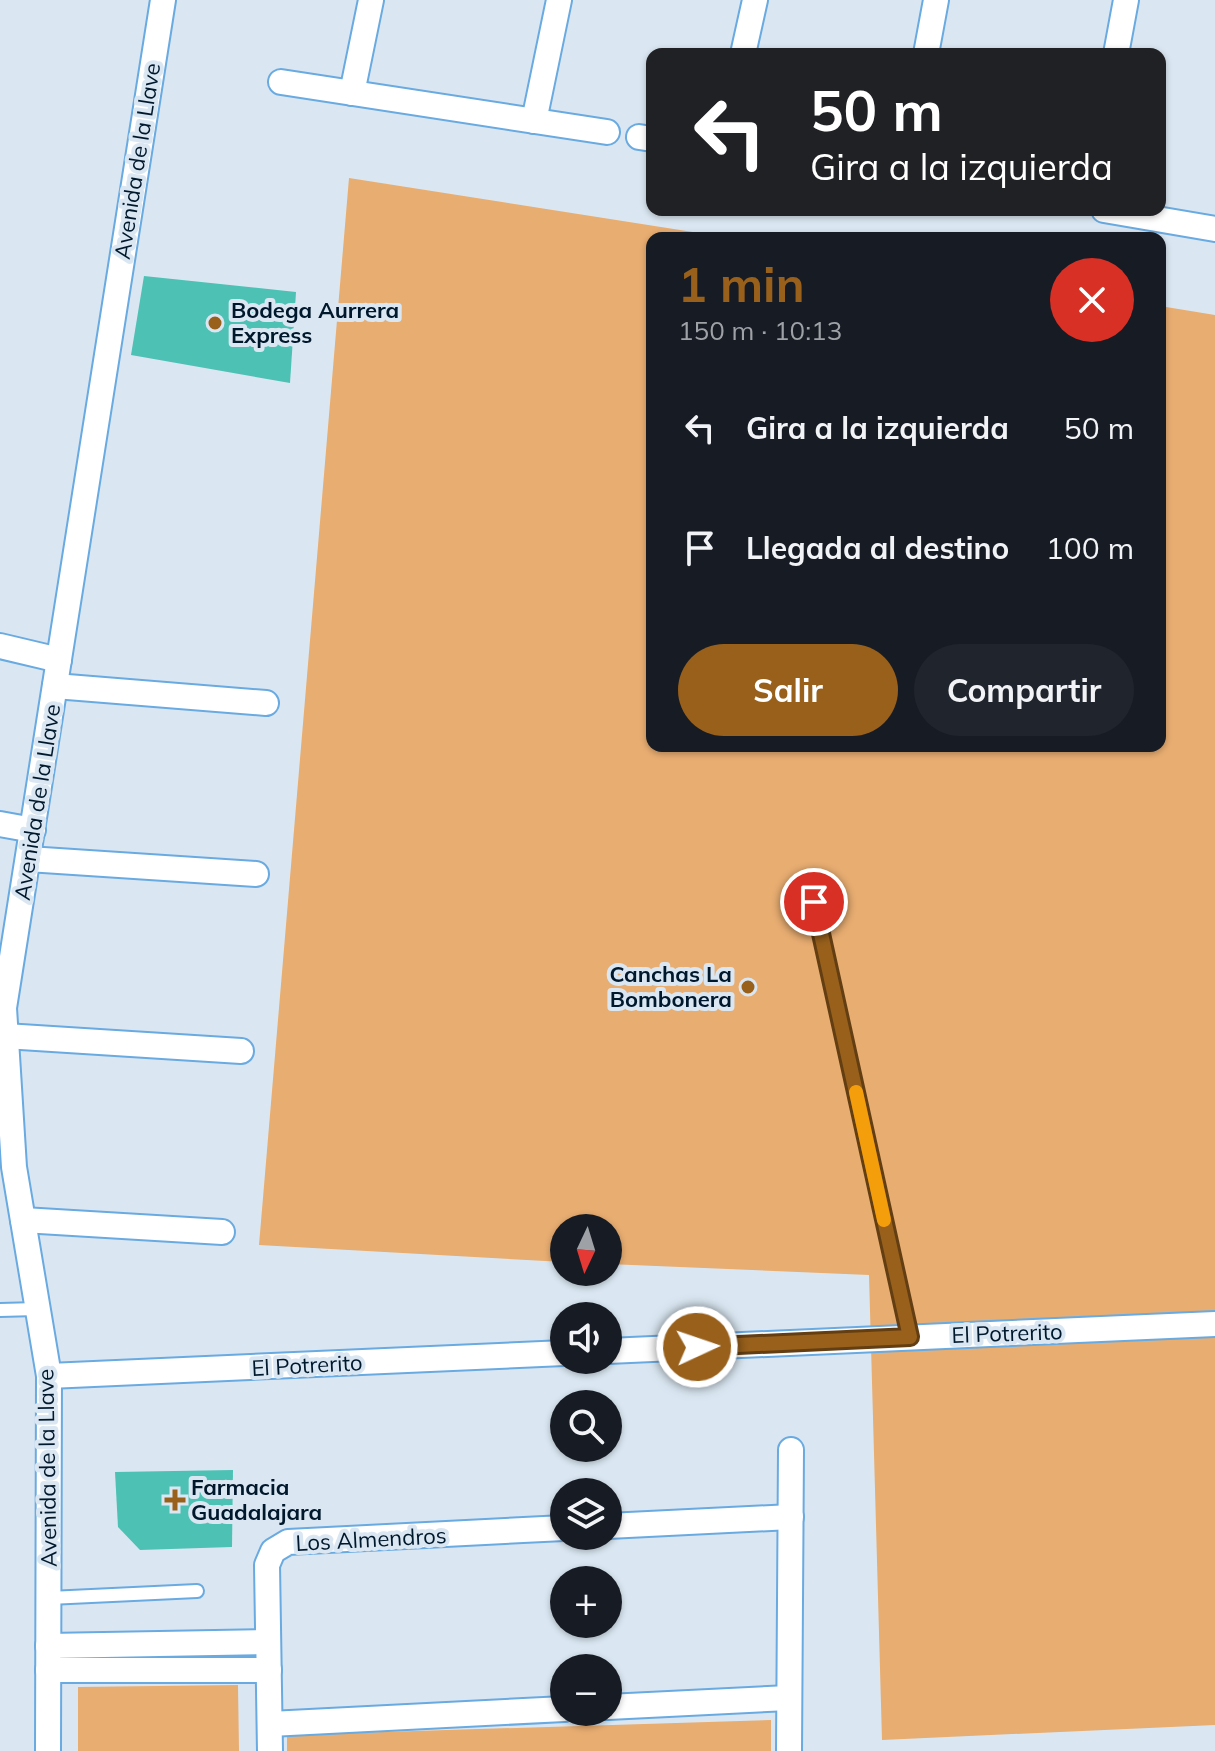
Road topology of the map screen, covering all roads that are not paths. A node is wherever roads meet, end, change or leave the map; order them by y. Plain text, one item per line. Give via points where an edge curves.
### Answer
1 (163, 0) edge
2 (371, 0) edge
3 (559, 0) edge
4 (755, 0) edge
5 (936, 0) edge
6 (1126, 0) edge
7 (744, 48) edge
8 (927, 48) edge
9 (1117, 48) edge
10 (281, 82) dead end
11 (352, 93) junction
12 (534, 121) junction
13 (607, 132) dead end
14 (1139, 216) edge
15 (1215, 229) edge
16 (0, 646) edge
17 (59, 660) junction
18 (55, 686) junction
19 (266, 703) dead end
20 (0, 824) edge
21 (33, 830) junction
22 (28, 859) junction
23 (256, 874) dead end
24 (814, 902) dead end
25 (2, 1007) edge
26 (5, 1036) junction
27 (241, 1051) dead end
28 (7, 1170) edge
29 (23, 1220) junction
30 (222, 1232) dead end
31 (37, 1309) junction
32 (0, 1310) edge
33 (1215, 1324) edge
34 (910, 1337) junction
35 (622, 1350) edge
36 (550, 1354) edge
37 (49, 1376) junction
38 (791, 1450) dead end
39 (791, 1517) junction
40 (622, 1525) edge
41 (550, 1529) edge
42 (197, 1591) dead end
43 (49, 1598) junction
44 (268, 1642) junction
45 (48, 1658) junction
46 (269, 1670) junction
47 (789, 1698) junction
48 (622, 1706) edge
49 (550, 1710) edge
50 (270, 1724) junction
51 (48, 1751) edge
52 (270, 1751) edge
53 (789, 1751) edge

1 - 17 street, Avenida de la Llave
2 - 11 street
3 - 12 street
4 - 7 street
5 - 8 street
6 - 9 street
10 - 11 street
11 - 12 street
12 - 13 street
14 - 15 street
16 - 17 street
17 - 18 street, Avenida de la Llave
18 - 19 street
18 - 21 street, Avenida de la Llave
20 - 21 street
21 - 22 street, Avenida de la Llave
22 - 23 street
22 - 25 street, Avenida de la Llave
24 - 34 lane
25 - 26 street, Avenida de la Llave
26 - 27 street
26 - 28 street, Avenida de la Llave
28 - 29 street, Avenida de la Llave
29 - 30 street
29 - 31 street, Avenida de la Llave
31 - 32 lane
31 - 37 street, Avenida de la Llave
33 - 34 street, El Potrerito
34 - 35 street, El Potrerito
36 - 37 street, El Potrerito
37 - 43 street, Avenida de la Llave
38 - 39 street
39 - 40 street
39 - 47 street
41 - 44 street, Los Almendros via 288,1542 273,1551 267,1565
42 - 43 lane
43 - 45 street, Avenida de la Llave
44 - 45 street
44 - 46 street, Los Almendros
45 - 46 street
45 - 51 street, Avenida de la Llave
46 - 50 street, Los Almendros
47 - 48 street
47 - 53 street
49 - 50 street
50 - 52 street, Los Almendros

